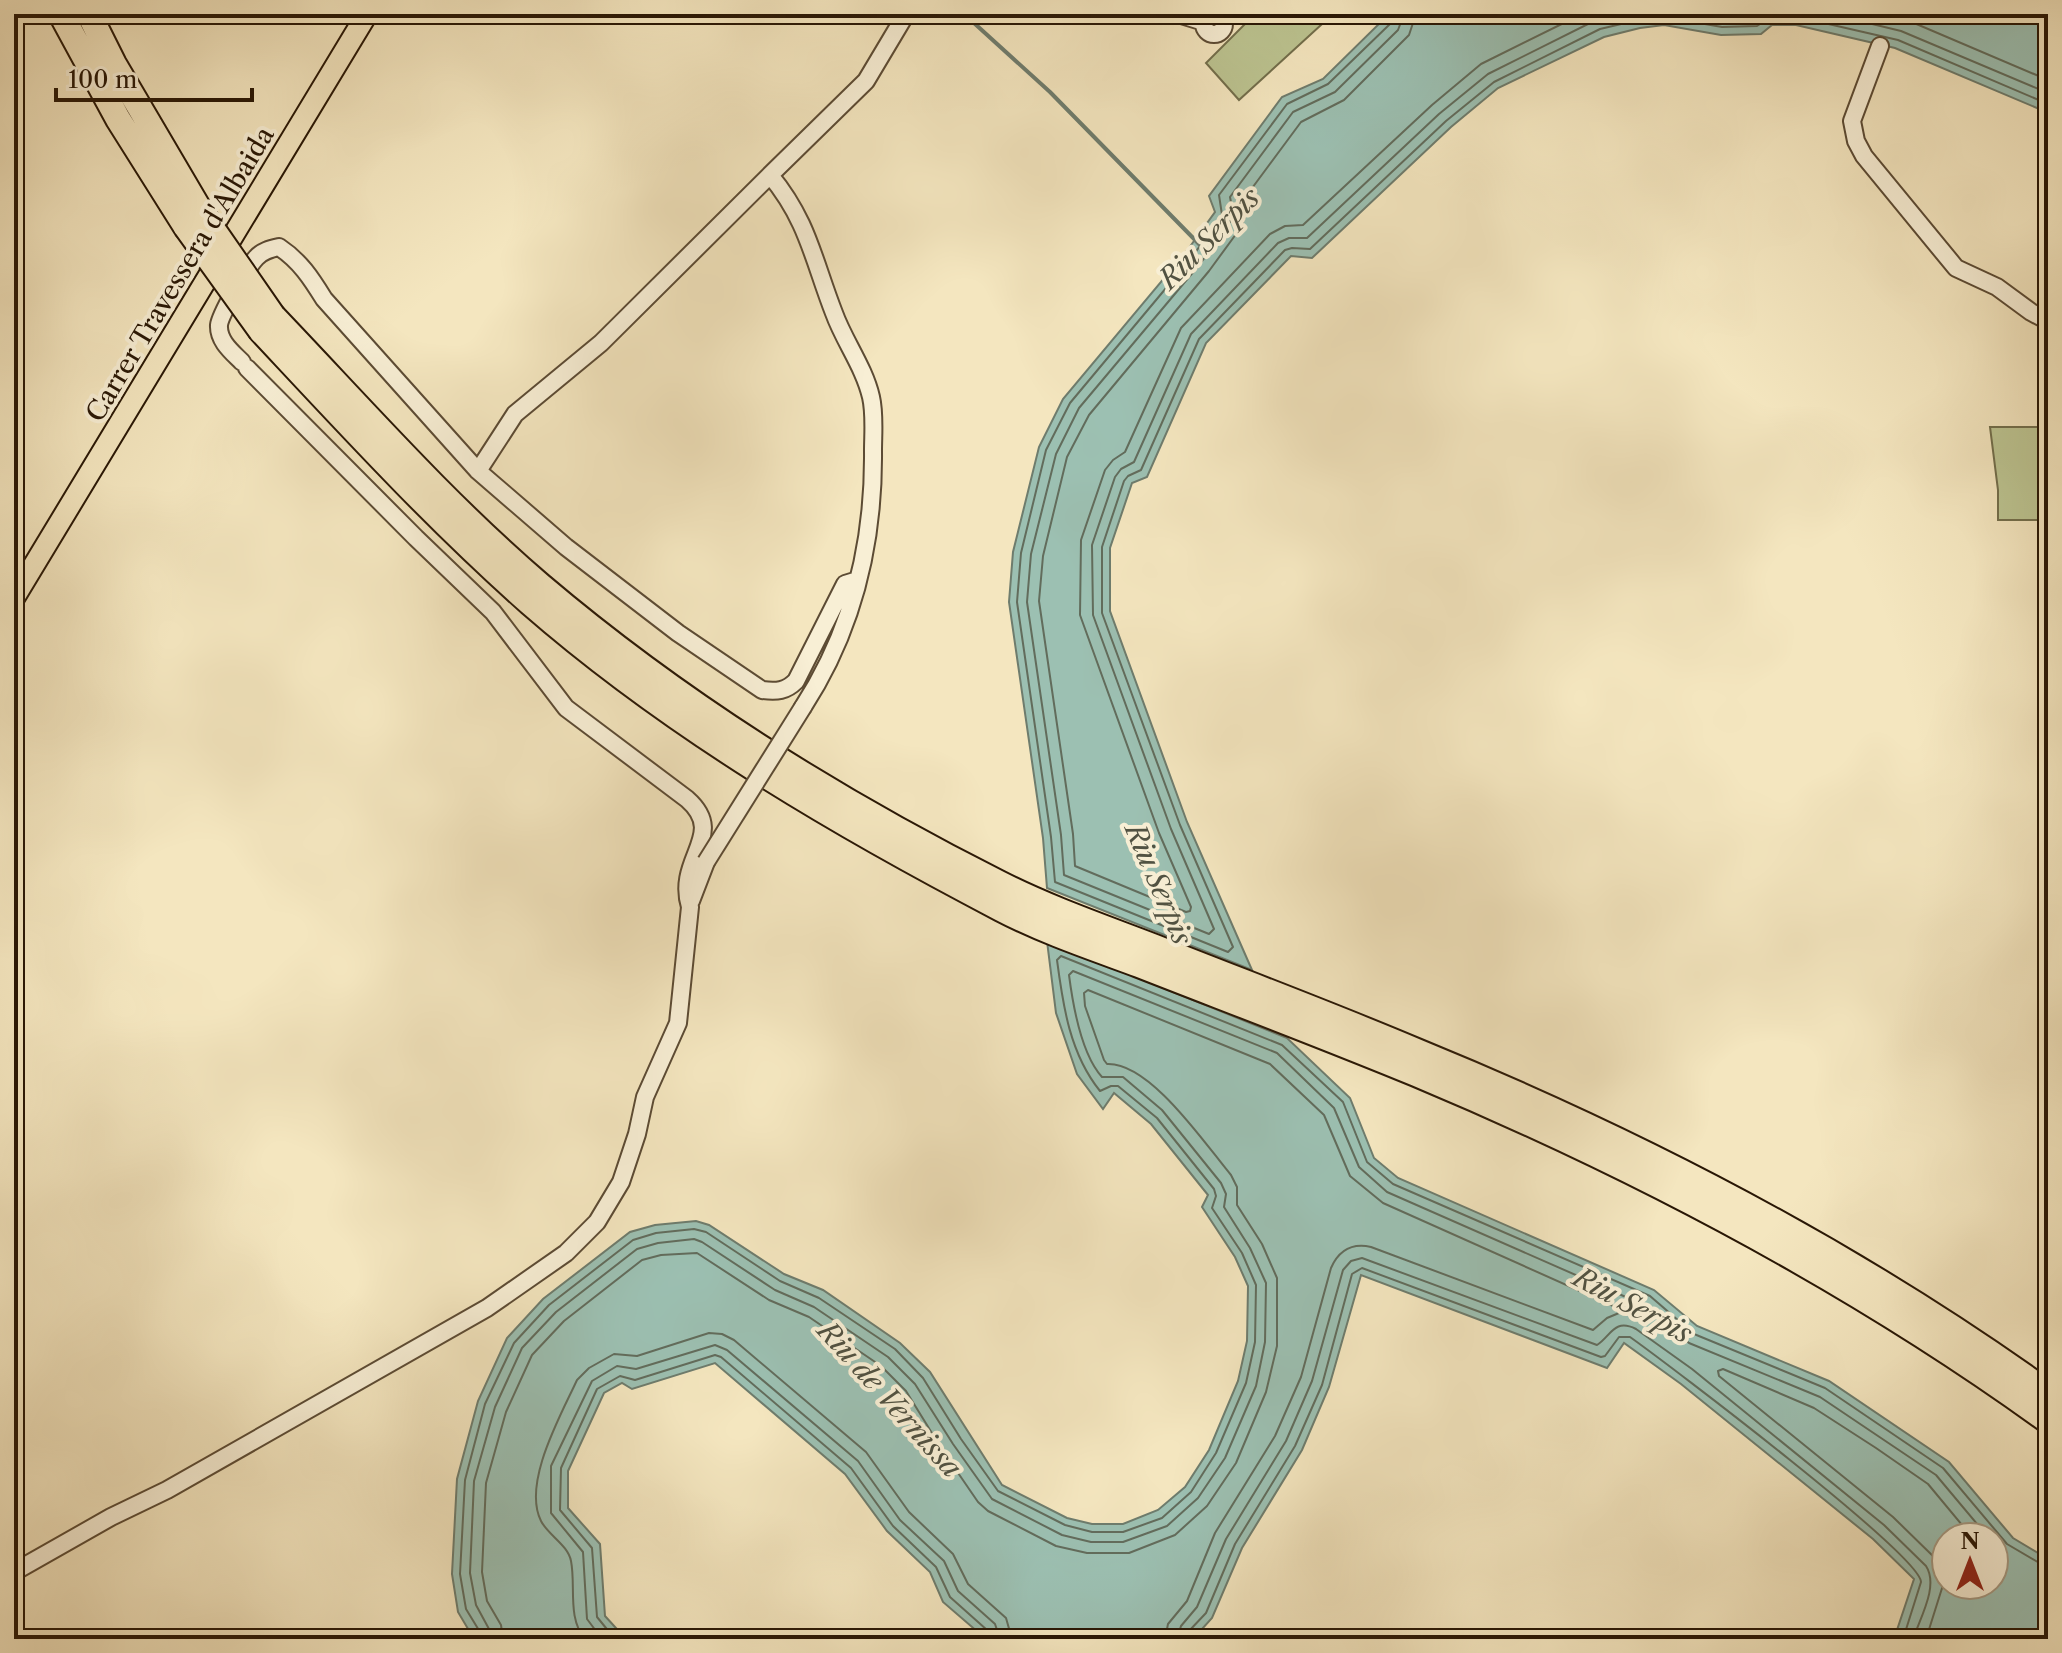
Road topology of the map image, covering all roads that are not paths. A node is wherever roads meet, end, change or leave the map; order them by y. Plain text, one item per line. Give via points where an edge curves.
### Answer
1 (61, 14) edge
2 (89, 14) edge
3 (367, 14) edge
4 (906, 14) edge
5 (1178, 14) edge
6 (1225, 16) edge
7 (1880, 46) dead end
8 (770, 175) junction
9 (194, 220) junction
10 (2048, 321) edge
11 (478, 471) junction
12 (858, 580) junction
13 (14, 598) edge
14 (690, 907) junction
15 (1336, 1030) junction
16 (2048, 1393) edge
17 (2048, 1421) edge
18 (14, 1572) edge

1 - 9 highway via 118,119
2 - 9 highway
3 - 13 main road, Carrer Travessera d'Albaida
4 - 8 street via 866,81
5 - 6 street via 1204,22 1208,16
7 - 10 street via 1852,121 1864,156 1956,268 1997,287
8 - 11 street via 601,343 515,414
8 - 12 street via 813,246 834,313 871,397 874,495
9 - 15 highway, bridge via 267,324 422,502 534,606 702,734 852,827 1007,913 1100,938
11 - 12 street via 579,557 762,690 776,692 796,681 845,584
11 - 14 street via 292,256 279,247 255,258 219,324 223,341 493,612 566,708 696,807 704,827 687,871
12 - 14 street, bridge via 831,660 706,862
14 - 18 street via 678,1023 645,1097 621,1182 597,1222 566,1253 487,1308
15 - 16 highway via 1542,1105 1730,1197 1928,1312
15 - 17 highway via 1719,1217 1907,1324

